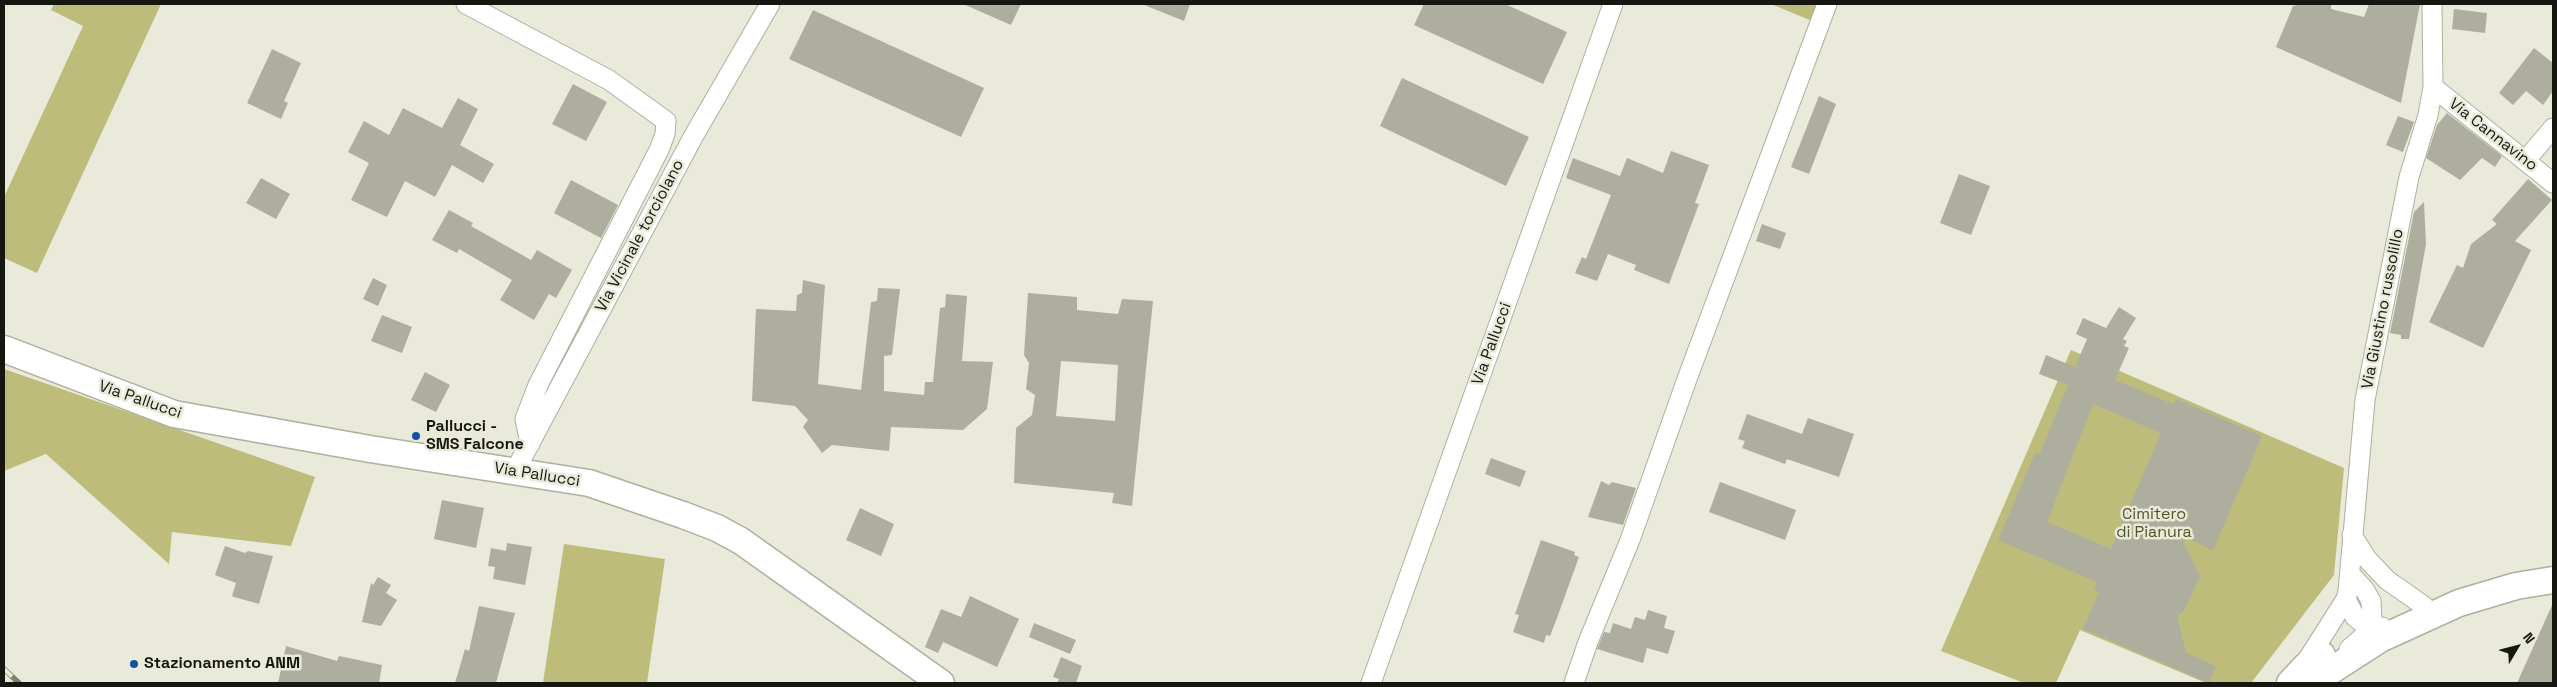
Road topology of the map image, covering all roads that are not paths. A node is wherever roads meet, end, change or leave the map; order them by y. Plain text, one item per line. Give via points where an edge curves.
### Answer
1 (466, 4) edge
2 (770, 4) edge
3 (1613, 4) edge
4 (1827, 4) edge
5 (2432, 4) edge
6 (487, 8) edge
7 (2433, 87) junction
8 (666, 121) junction
9 (2553, 128) edge
10 (694, 137) junction
11 (2526, 160) junction
12 (2553, 183) edge
13 (4, 349) edge
14 (530, 444) junction
15 (515, 471) junction
16 (2352, 535) junction
17 (2350, 574) junction
18 (2553, 580) edge
19 (2346, 599) junction
20 (2428, 611) junction
21 (2370, 626) junction
22 (2304, 680) edge
23 (941, 683) edge
24 (1370, 683) edge
25 (1574, 683) edge

1 - 6 street
2 - 10 street, Via Vicinale torciolano
3 - 24 street, Via Pallucci
4 - 25 street via 1630,540
5 - 7 street
6 - 8 street via 609,80
7 - 11 street, Via Cannavino
7 - 16 street, Via Giustino russolillo via 2428,116 2409,178 2366,400
8 - 10 street
8 - 14 street via 658,150 538,385 526,419
9 - 11 street
10 - 14 street, Via Vicinale torciolano
11 - 12 street, Via Cannavino
13 - 15 street, Via Pallucci via 174,414
14 - 15 street, Via Vicinale torciolano
15 - 23 street, Via Pallucci via 589,483 716,528 741,541
16 - 17 street, Via Giustino russolillo
16 - 20 street via 2386,580
17 - 19 street, Via Giustino russolillo
17 - 21 street via 2371,602
18 - 20 street via 2516,586
19 - 21 street via 2355,617
19 - 22 street
20 - 21 street via 2391,616
20 - 22 street
21 - 22 street via 2336,646

